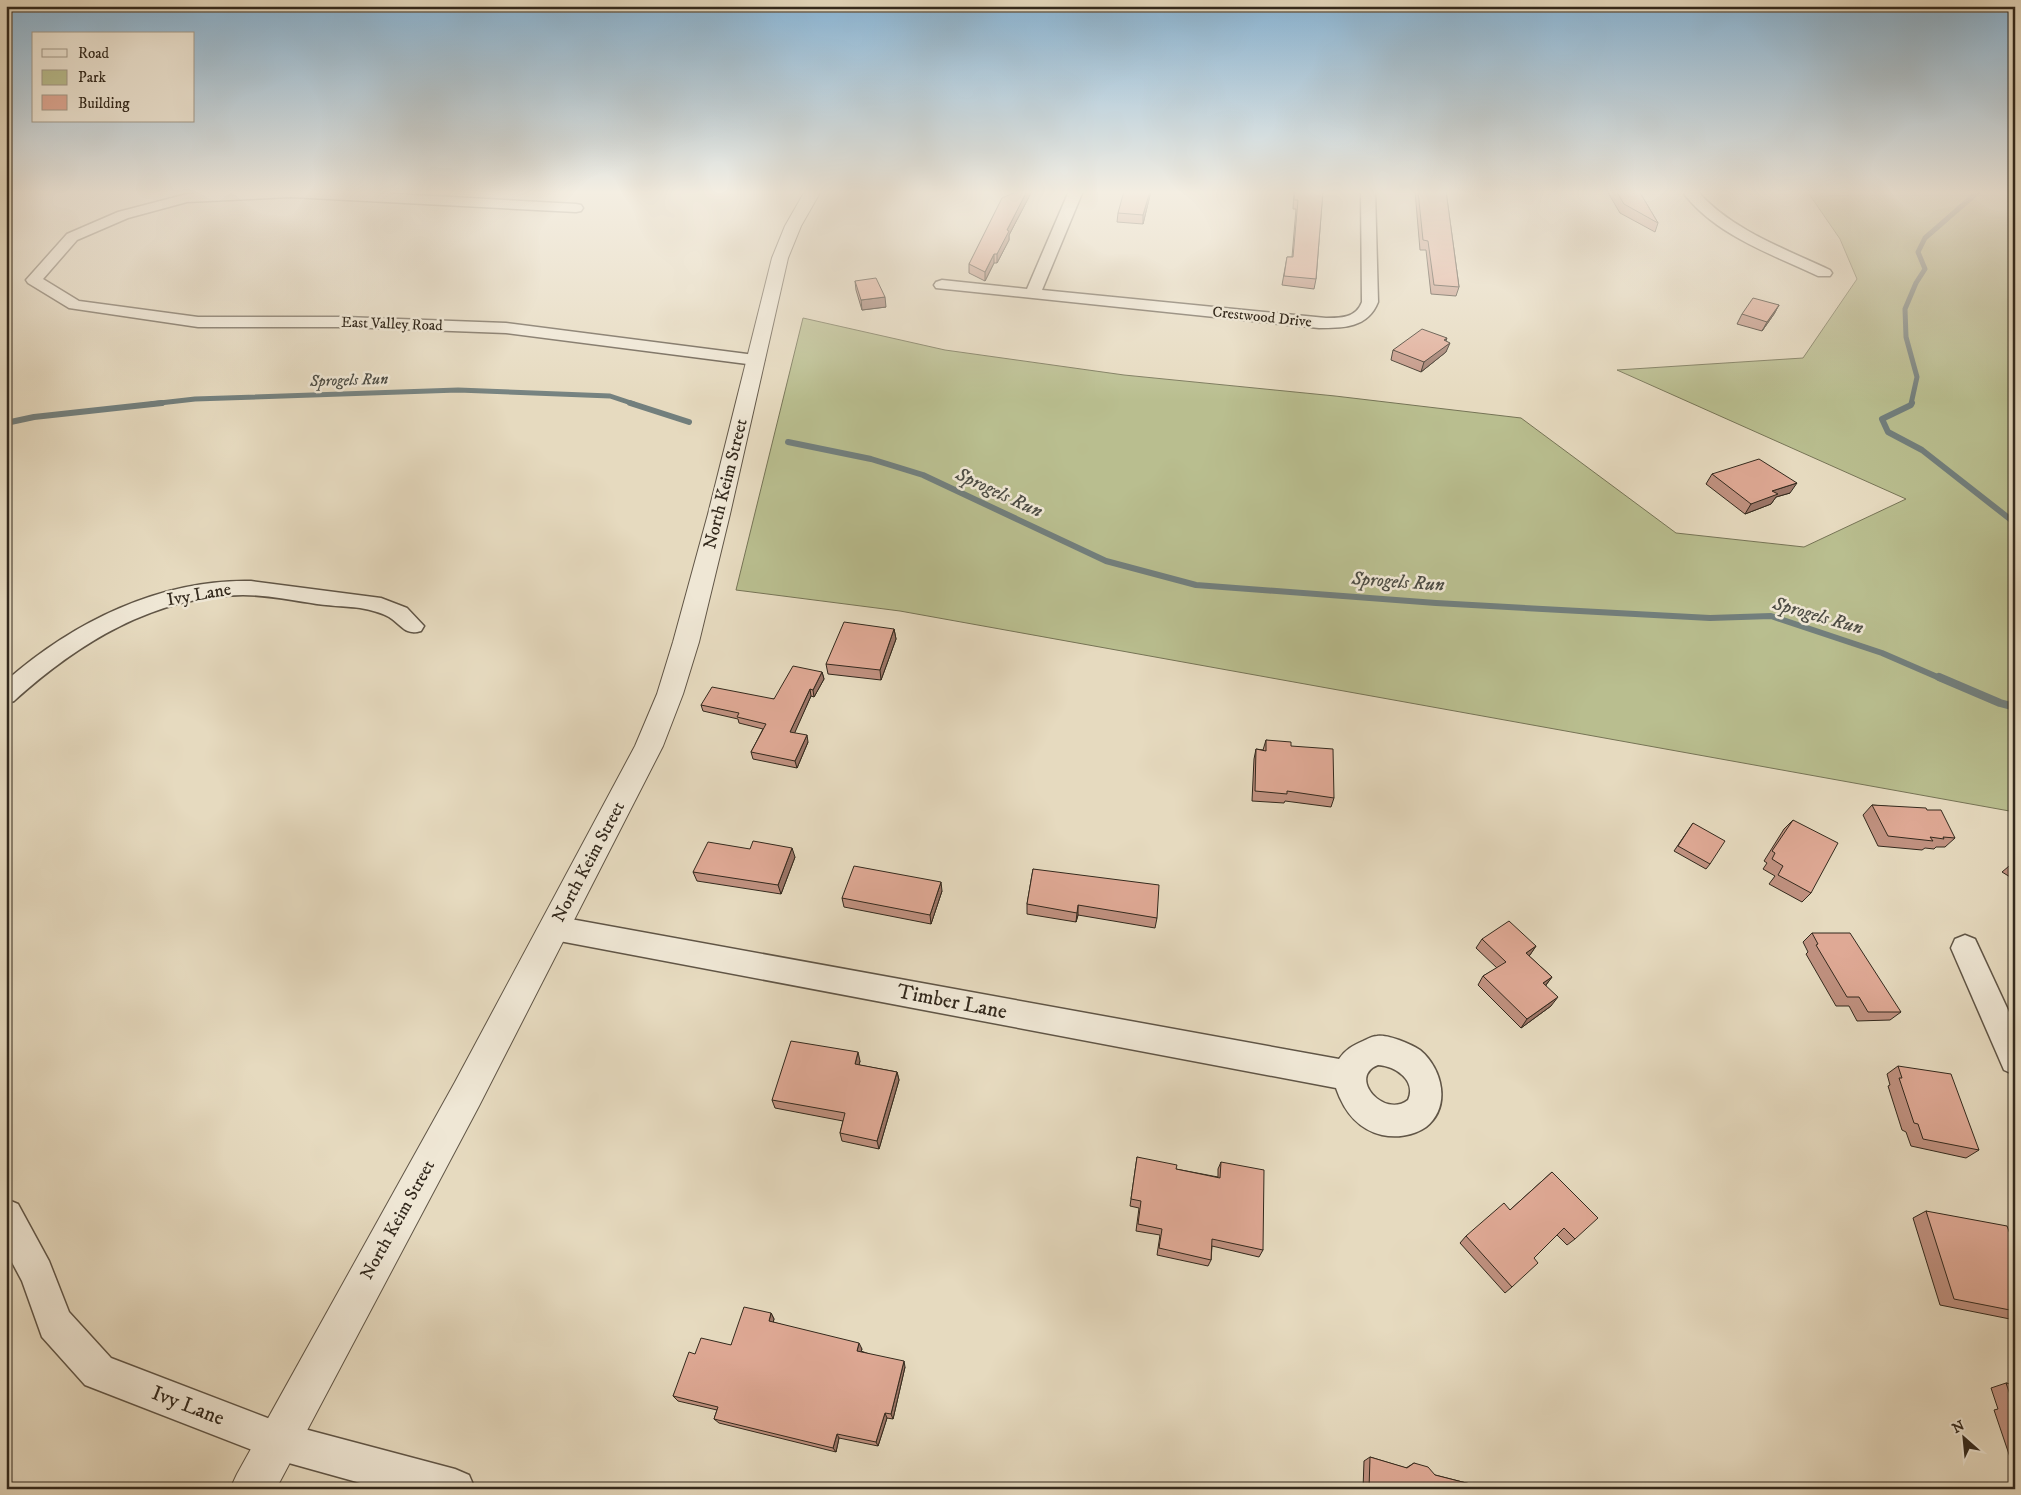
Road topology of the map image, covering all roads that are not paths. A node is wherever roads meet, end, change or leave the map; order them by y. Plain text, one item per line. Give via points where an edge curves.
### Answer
1 (51, 261) edge
2 (779, 261) edge
3 (1047, 261) edge
4 (1369, 261) edge
5 (1799, 261) edge
6 (1824, 273) dead end
7 (942, 285) dead end
8 (1033, 293) junction
9 (755, 360) junction
10 (413, 626) dead end
11 (6, 695) edge
12 (554, 928) junction
13 (1964, 948) dead end
14 (2015, 1060) edge
15 (1350, 1076) dead end
16 (6, 1216) edge
17 (278, 1440) junction
18 (252, 1489) edge
19 (454, 1489) edge

1 - 9 street, East Valley Road via 34,280 75,305 198,322 345,322 506,328
2 - 9 street, North Keim Street
3 - 8 street
4 - 8 street, Crestwood Drive via 1370,302 1367,311 1354,320 1319,323
5 - 6 street
7 - 8 street, Crestwood Drive
9 - 12 street, North Keim Street via 680,667 649,746
10 - 11 street, Ivy Lane via 398,613 376,604 243,588 190,594 159,602 101,625 56,652
12 - 15 street, Timber Lane
12 - 17 street, North Keim Street
13 - 14 street
16 - 17 street, Ivy Lane via 37,1273 56,1324 98,1372
17 - 18 street, North Keim Street
17 - 19 street, Ivy Lane

